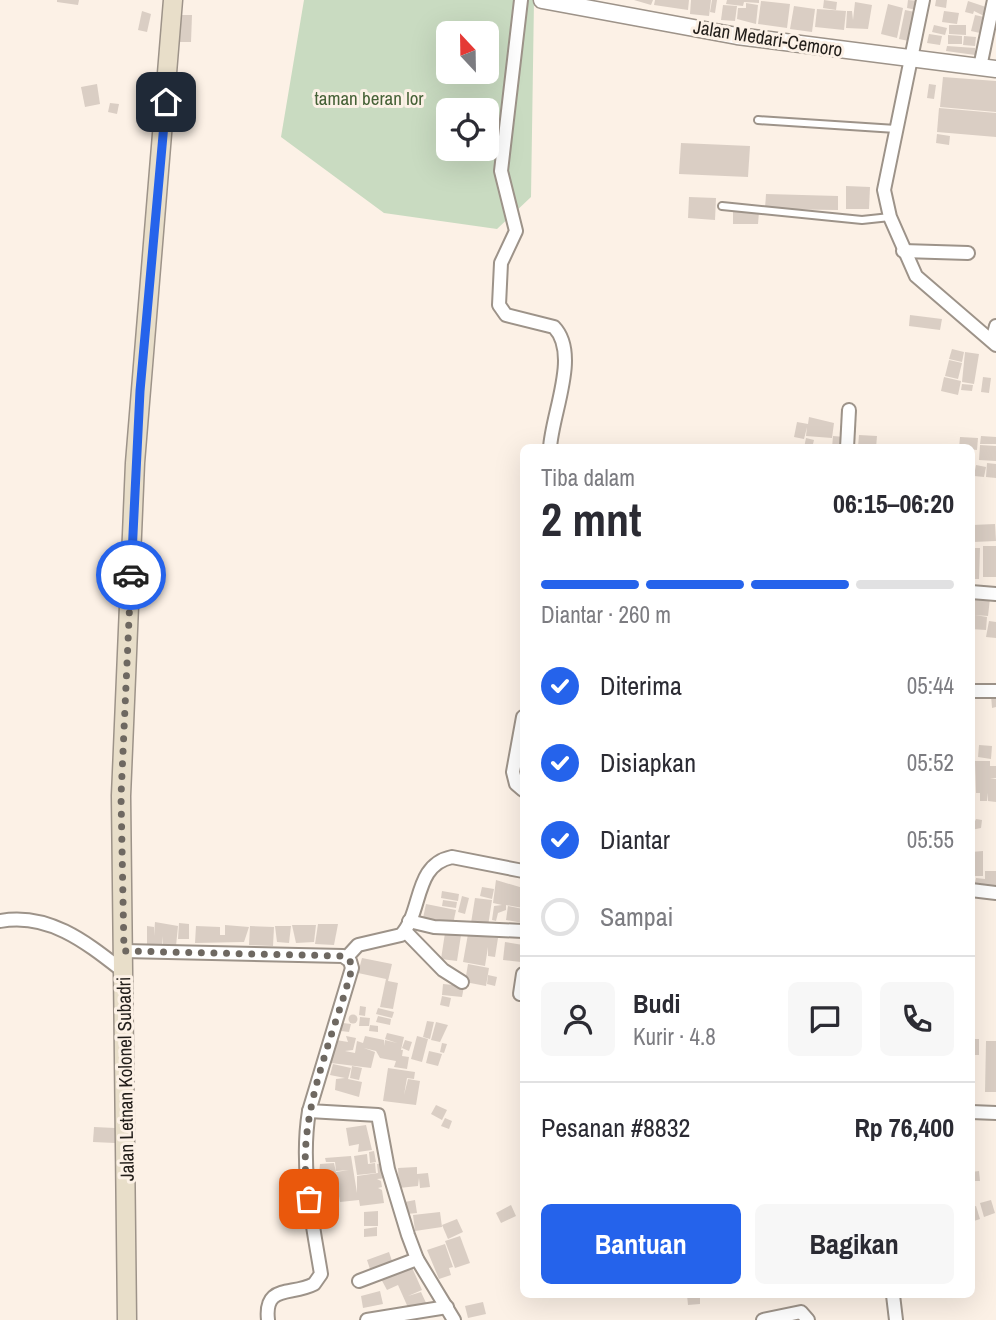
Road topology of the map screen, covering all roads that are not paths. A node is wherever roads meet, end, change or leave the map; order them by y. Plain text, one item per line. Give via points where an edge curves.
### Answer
1 (173, 0) edge
2 (521, 0) edge
3 (542, 0) edge
4 (923, 0) edge
5 (994, 0) edge
6 (911, 58) junction
7 (988, 68) edge
8 (758, 120) dead end
9 (897, 129) junction
10 (722, 206) dead end
11 (890, 217) junction
12 (903, 251) junction
13 (968, 253) dead end
14 (996, 326) edge
15 (994, 343) edge
16 (849, 410) dead end
17 (552, 444) edge
18 (847, 444) edge
19 (975, 592) edge
20 (996, 594) edge
21 (975, 691) edge
22 (996, 691) edge
23 (520, 733) edge
24 (520, 788) edge
25 (520, 869) edge
26 (975, 890) edge
27 (996, 893) edge
28 (0, 921) edge
29 (407, 926) junction
30 (520, 931) edge
31 (124, 951) junction
32 (347, 957) junction
33 (123, 971) junction
34 (462, 982) dead end
35 (309, 1111) junction
36 (975, 1112) edge
37 (996, 1113) edge
38 (417, 1259) junction
39 (359, 1281) dead end
40 (893, 1298) edge
41 (447, 1307) junction
42 (127, 1320) edge
43 (268, 1320) edge
44 (366, 1320) edge
45 (454, 1320) edge
46 (763, 1320) edge
47 (808, 1320) edge
48 (896, 1320) edge

1 - 31 main road, Jalan Letnan Kolonel Subadri via 135,463 121,796
2 - 17 street via 501,171 516,231 501,263 499,305 506,315 554,327 564,341 566,362
3 - 6 street, Jalan Medari-Cemoro via 737,36
4 - 6 street
5 - 7 street
6 - 7 street, Jalan Medari-Cemoro
6 - 9 street
8 - 9 lane
9 - 11 street via 884,190
10 - 11 lane via 862,220
11 - 12 street
12 - 13 street
12 - 15 street via 931,292
14 - 15 street
16 - 18 street
19 - 20 street
21 - 22 street
23 - 24 street via 513,772
25 - 29 street via 443,859 427,873
26 - 27 street
28 - 33 street via 30,920 52,926 79,937
29 - 30 street
29 - 32 street via 401,935 358,945
29 - 34 street via 443,970
31 - 32 street
31 - 33 main road, Jalan Letnan Kolonel Subadri
32 - 35 street via 352,968
33 - 42 main road, Jalan Letnan Kolonel Subadri
35 - 38 street via 378,1115 397,1204
35 - 43 street via 305,1180 321,1274 314,1284 269,1300
36 - 37 street
38 - 39 street
38 - 41 street
40 - 48 street
41 - 44 street
41 - 45 street
46 - 47 street via 801,1312

